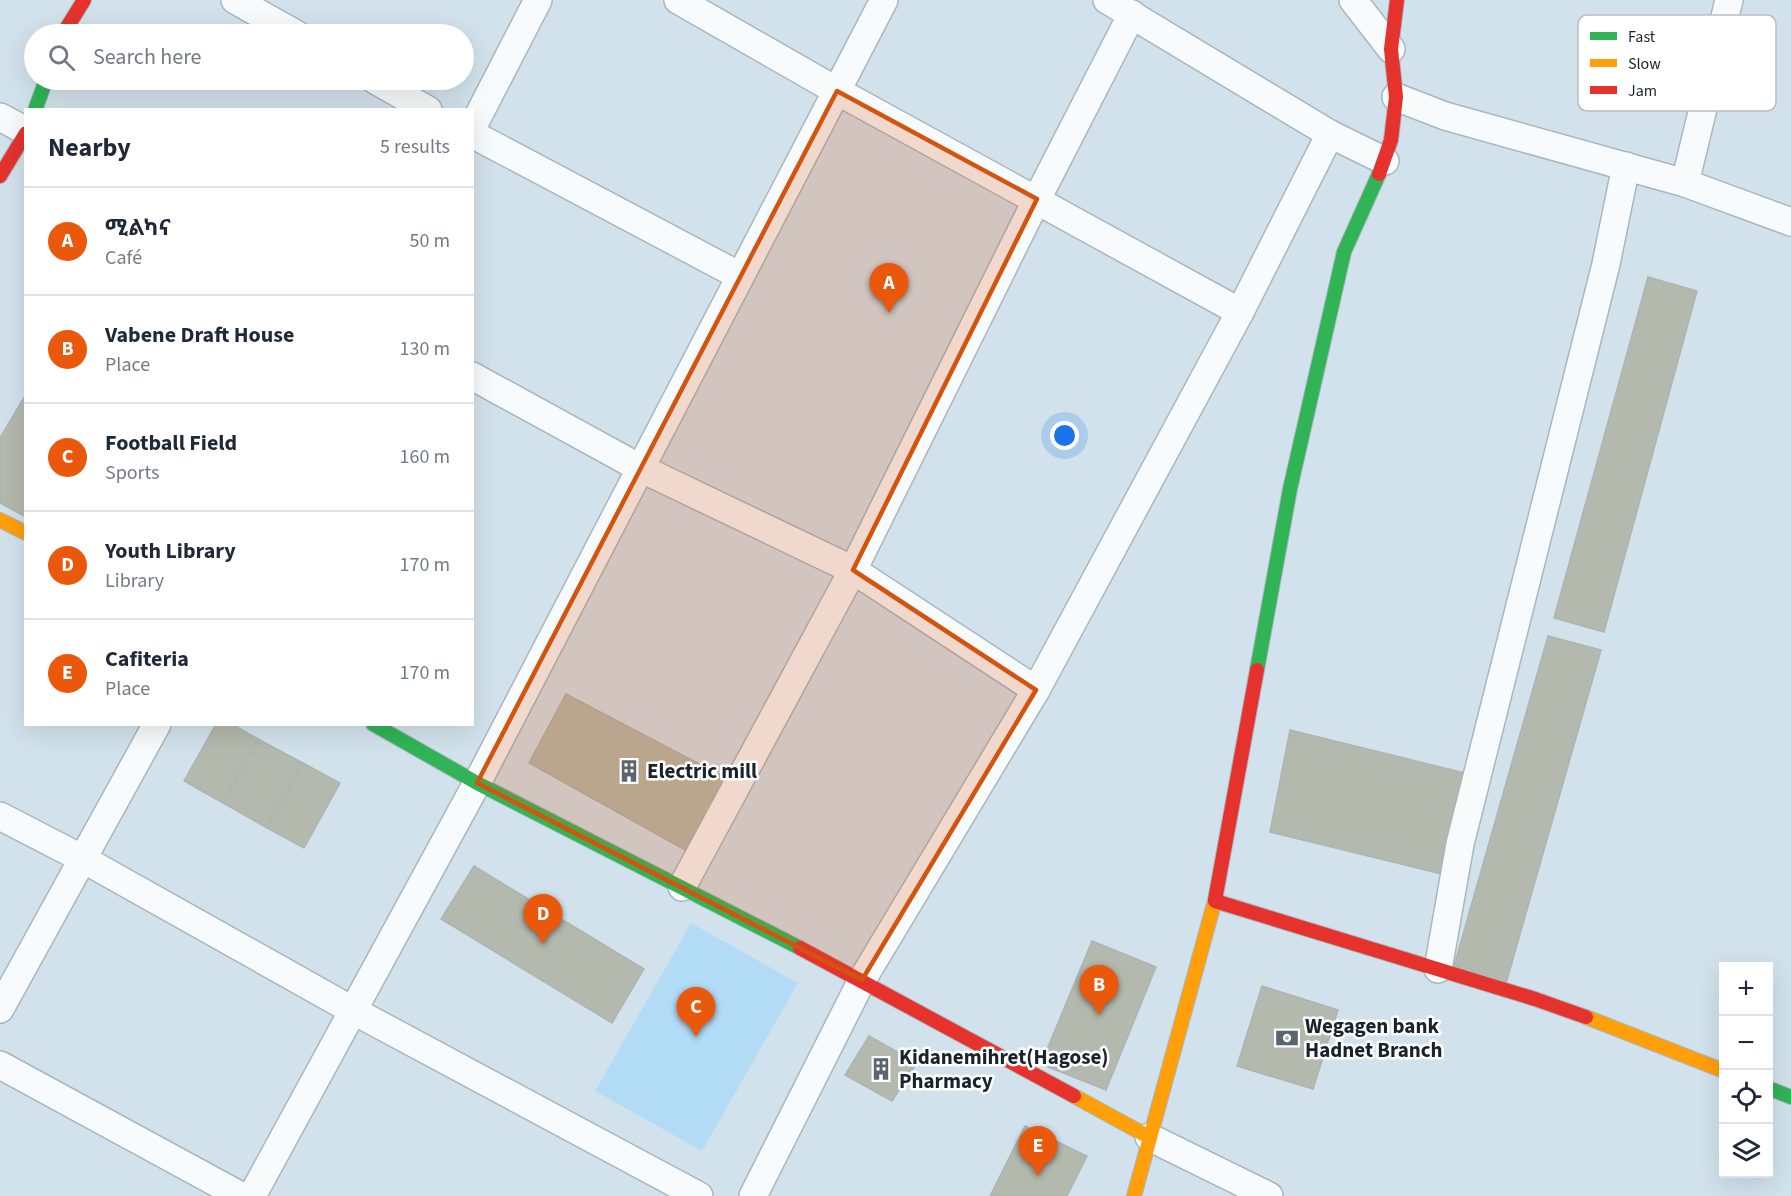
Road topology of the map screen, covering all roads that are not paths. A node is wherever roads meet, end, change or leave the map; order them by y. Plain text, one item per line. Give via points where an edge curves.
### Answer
1 (84, 0) edge
2 (235, 0) edge
3 (538, 0) edge
4 (678, 0) edge
5 (884, 0) edge
6 (1107, 0) edge
7 (1353, 0) edge
8 (1397, 0) edge
9 (1729, 0) edge
10 (1132, 14) junction
11 (1725, 15) edge
12 (69, 24) edge
13 (278, 24) edge
14 (1391, 49) junction
15 (42, 90) edge
16 (393, 90) edge
17 (837, 91) junction
18 (1396, 98) junction
19 (36, 108) edge
20 (424, 108) edge
21 (1702, 111) edge
22 (0, 117) edge
23 (474, 124) edge
24 (24, 131) edge
25 (1330, 134) junction
26 (24, 135) edge
27 (474, 136) edge
28 (1385, 161) junction
29 (1626, 166) junction
30 (0, 176) edge
31 (1685, 183) junction
32 (1037, 199) junction
33 (1791, 222) edge
34 (740, 276) junction
35 (1239, 312) junction
36 (474, 377) edge
37 (640, 468) junction
38 (0, 520) edge
39 (24, 532) edge
40 (853, 570) junction
41 (1036, 690) junction
42 (155, 726) edge
43 (377, 726) edge
44 (477, 783) junction
45 (0, 816) edge
46 (83, 859) junction
47 (682, 887) junction
48 (1215, 901) junction
49 (1438, 969) junction
50 (861, 980) junction
51 (0, 1009) edge
52 (352, 1010) junction
53 (0, 1065) edge
54 (1721, 1070) edge
55 (1149, 1137) junction
56 (240, 1196) edge
57 (252, 1196) edge
58 (699, 1196) edge
59 (753, 1196) edge
60 (1134, 1196) edge
61 (1269, 1196) edge

1 - 12 street
2 - 13 street
3 - 23 street
4 - 17 street
5 - 17 street
6 - 10 street
7 - 14 street
8 - 14 street
9 - 11 street
10 - 25 street
10 - 32 street
14 - 18 street
15 - 19 street
16 - 20 street
17 - 32 street
17 - 34 street
18 - 28 street
18 - 29 street via 1445,116
21 - 31 street
22 - 24 street
25 - 28 street
25 - 35 street
26 - 30 street
27 - 34 street
28 - 48 street via 1344,252 1290,489
29 - 31 street
29 - 49 street via 1606,264 1460,844
31 - 33 street
32 - 35 street
32 - 40 street
34 - 37 street
35 - 41 street
36 - 37 street
37 - 40 street
37 - 44 street
38 - 39 street
40 - 41 street
40 - 47 street
41 - 50 street
42 - 46 street
43 - 44 street
44 - 47 street
44 - 52 street
45 - 46 street
46 - 51 street
46 - 52 street
47 - 50 street
48 - 49 street
48 - 55 street
49 - 54 street via 1557,1006
50 - 55 street
50 - 59 street
52 - 57 street
52 - 58 street
53 - 56 street
55 - 60 street
55 - 61 street

